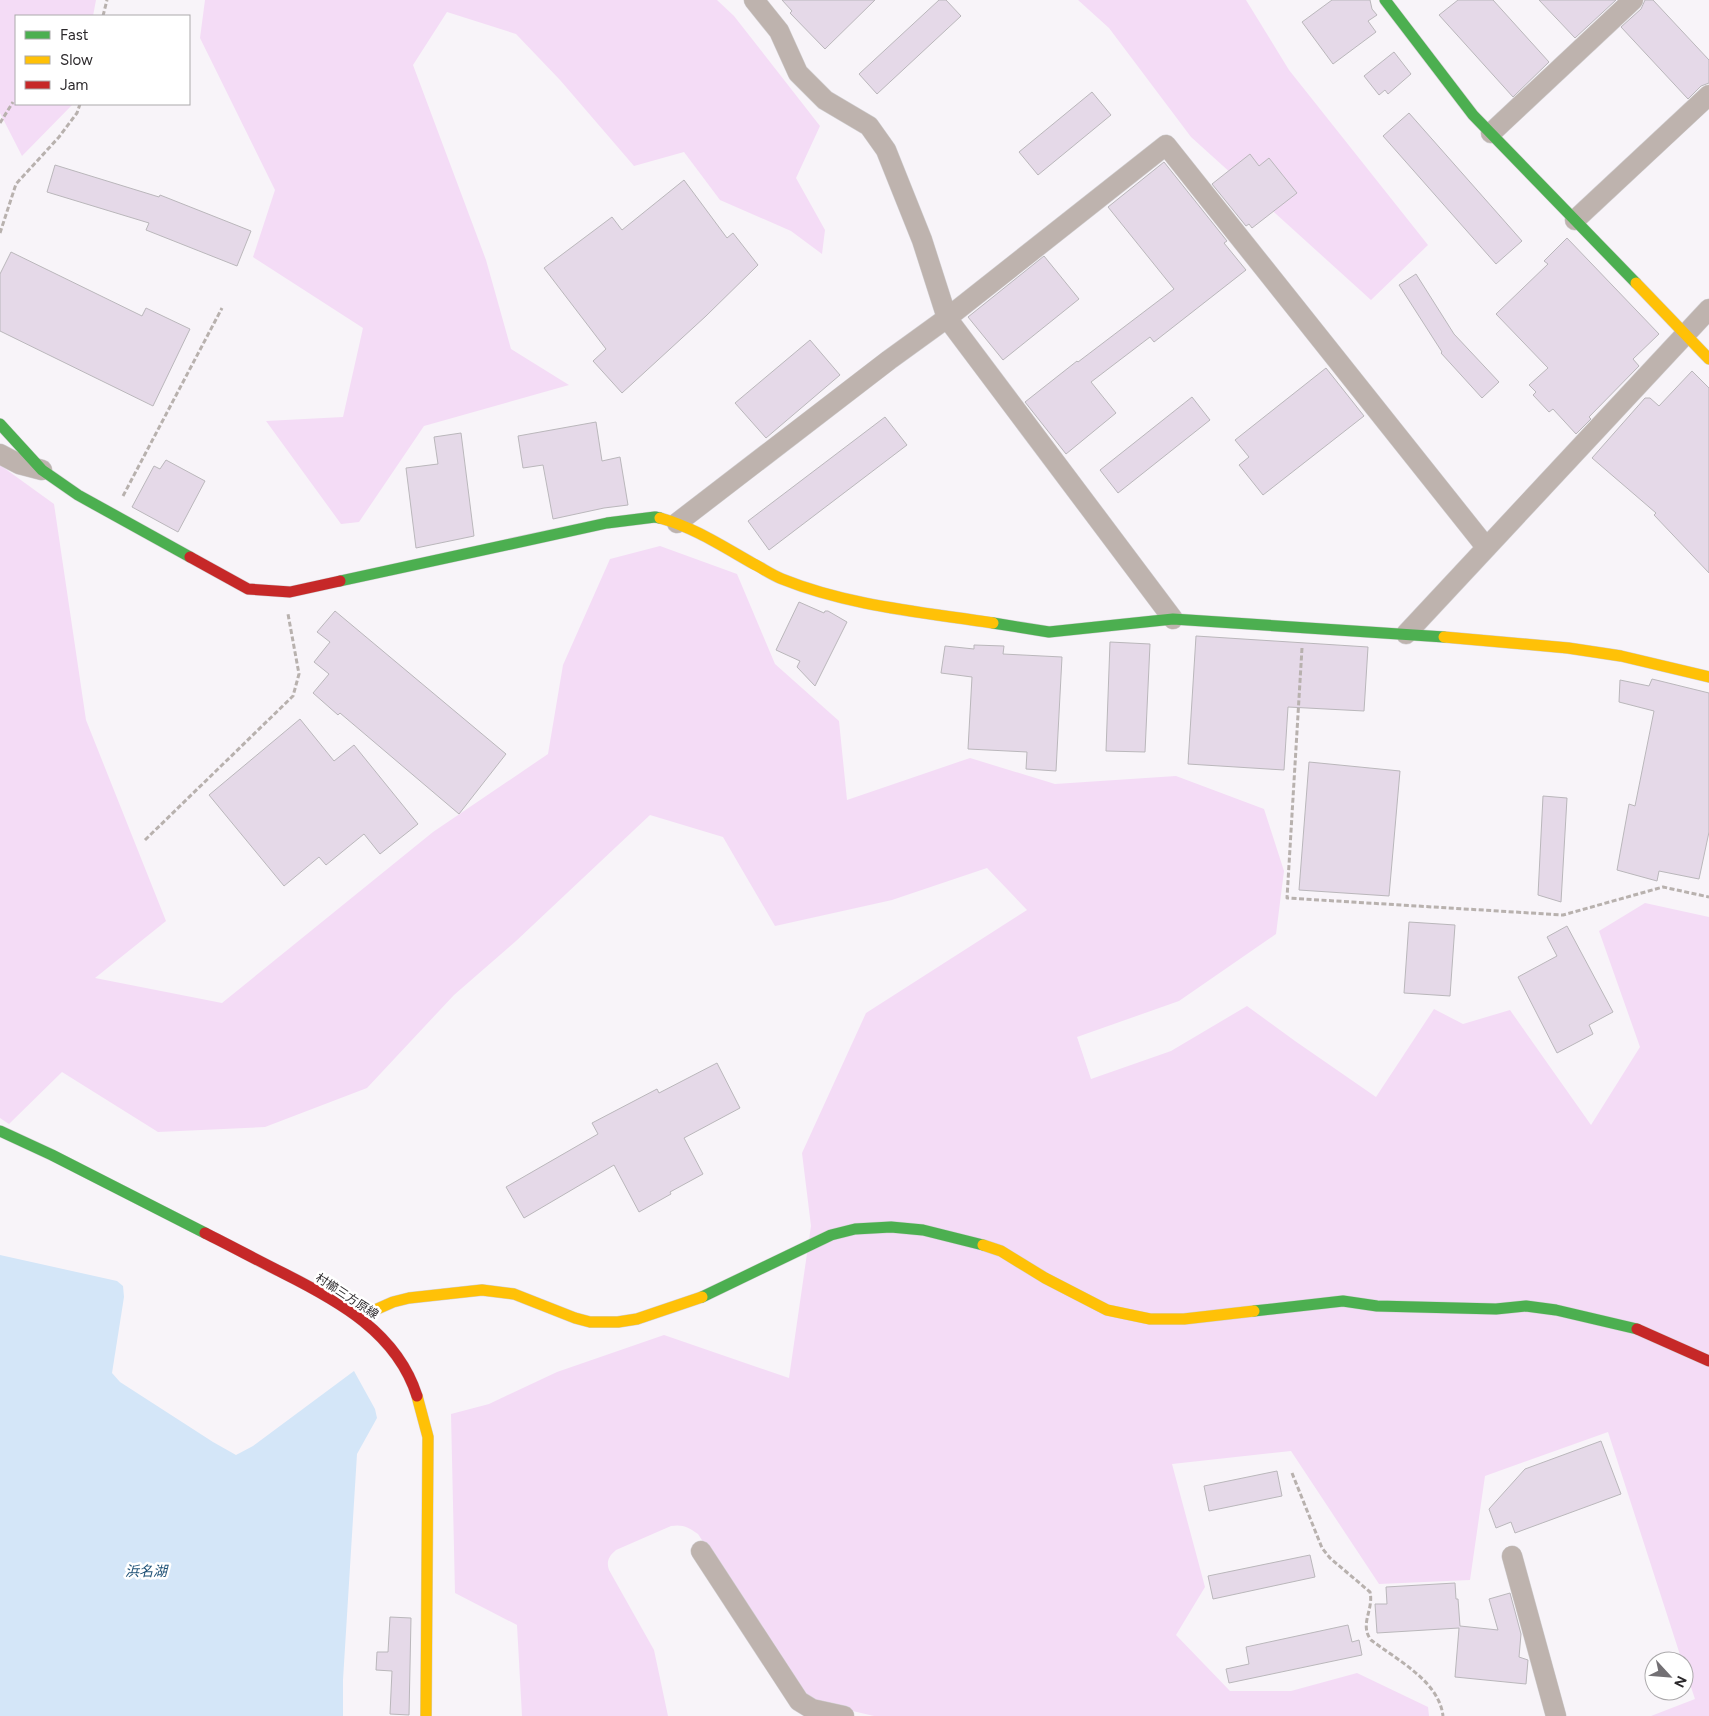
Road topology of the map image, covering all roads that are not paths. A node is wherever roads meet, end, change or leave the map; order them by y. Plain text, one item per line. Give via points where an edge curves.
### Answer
1 (754, 0) edge
2 (1385, 0) edge
3 (1633, 0) edge
4 (1709, 95) edge
5 (1491, 133) junction
6 (1575, 220) junction
7 (1709, 309) edge
8 (947, 318) junction
9 (1686, 336) junction
10 (1709, 359) edge
11 (0, 424) edge
12 (0, 454) edge
13 (42, 470) junction
14 (677, 523) junction
15 (1486, 546) junction
16 (1173, 620) junction
17 (1406, 634) junction
18 (1709, 678) edge
19 (0, 1131) edge
20 (359, 1317) junction
21 (1709, 1361) edge
22 (701, 1551) dead end
23 (1512, 1556) dead end
24 (426, 1716) edge
25 (844, 1716) edge
26 (1556, 1716) edge

1 - 8 street via 779,31 798,72 825,100 869,126 886,150 922,240
2 - 5 street via 1473,115
3 - 5 street
4 - 6 street
5 - 6 street
6 - 9 street
7 - 9 street
8 - 14 street
8 - 15 street via 1166,145
8 - 16 street
9 - 10 street
9 - 15 street
11 - 13 street
12 - 13 street via 19,464
13 - 14 street via 78,495 248,589 290,592 607,523 655,517
14 - 16 street via 779,578 815,592 856,602 1049,632
15 - 17 street
16 - 17 street
17 - 18 street via 1568,648 1621,656
19 - 20 street, 村櫛三方原線 via 242,1251 326,1295
20 - 21 street via 409,1298 482,1290 514,1294 590,1322 637,1319 704,1296 832,1235 855,1229 891,1227 932,1231 972,1241 1001,1252 1107,1310 1150,1319 1184,1319 1343,1302 1496,1309 1526,1306 1638,1329
20 - 24 street, 村櫛三方原線 via 396,1353 412,1378 428,1437
22 - 25 street via 799,1702
23 - 26 street

